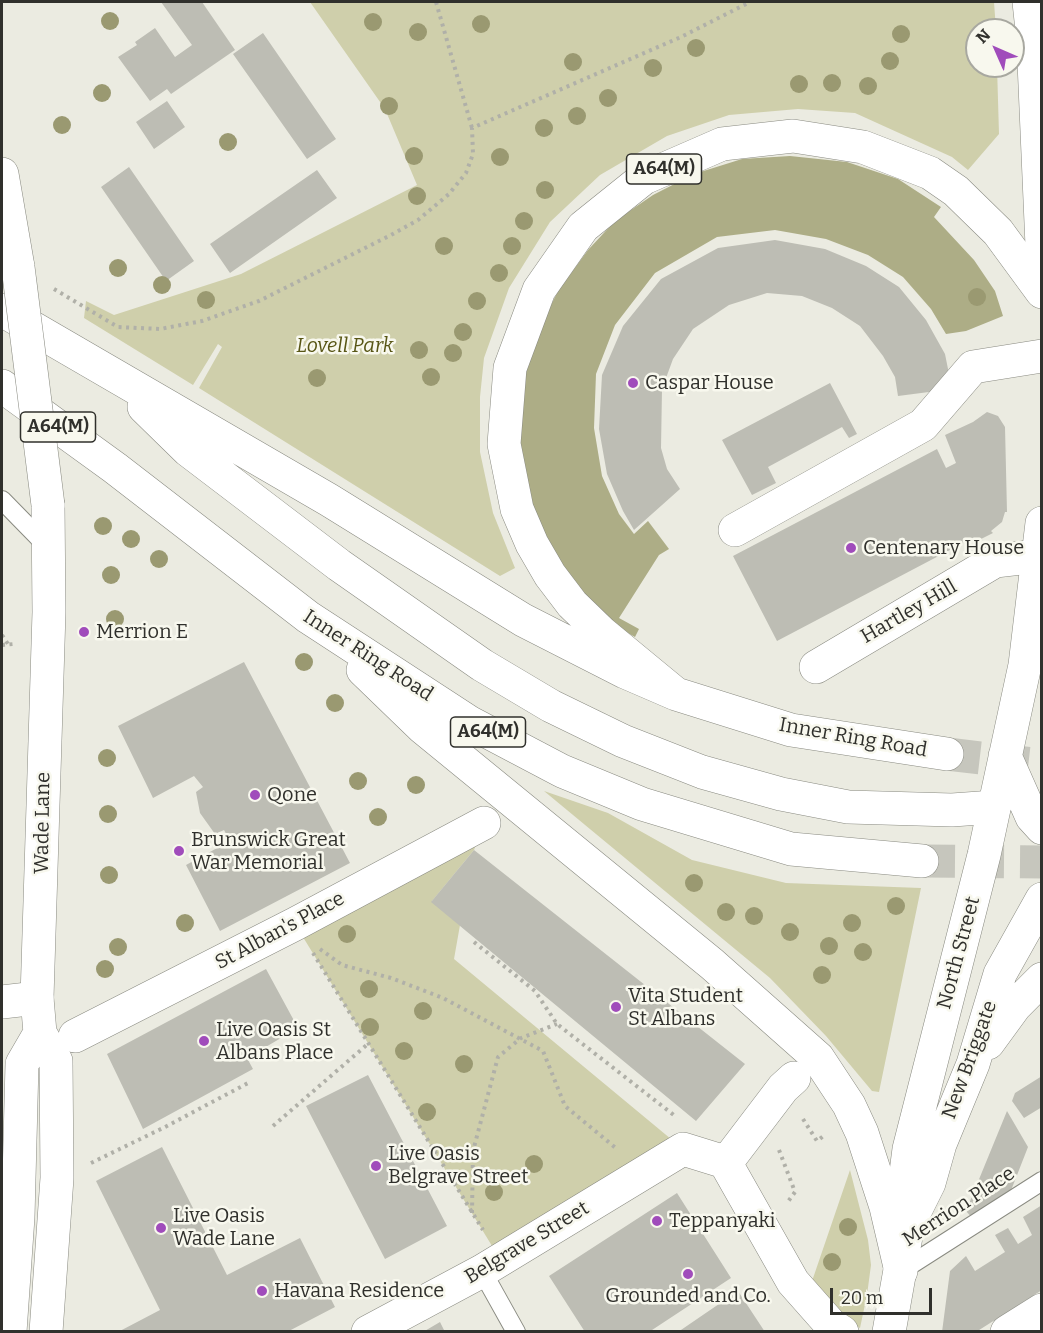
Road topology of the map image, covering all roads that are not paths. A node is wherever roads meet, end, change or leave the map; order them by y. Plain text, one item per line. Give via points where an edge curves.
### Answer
1 (1029, 2) edge
2 (2, 174) edge
3 (1041, 246) edge
4 (1041, 292) edge
5 (2, 310) edge
6 (1041, 356) edge
7 (108, 372) junction
8 (2, 386) edge
9 (2, 500) edge
10 (1041, 523) edge
11 (735, 530) dead end
12 (48, 547) junction
13 (1038, 556) junction
14 (308, 617) junction
15 (1041, 636) edge
16 (1025, 665) junction
17 (816, 667) dead end
18 (676, 694) junction
19 (947, 754) tunnel mouth
20 (1020, 799) edge
21 (484, 823) dead end
22 (1041, 828) edge
23 (922, 861) tunnel mouth
24 (1041, 899) edge
25 (1041, 979) edge
26 (37, 998) junction
27 (2, 1002) edge
28 (40, 1033) junction
29 (75, 1036) dead end
30 (972, 1064) junction
31 (794, 1078) dead end
32 (909, 1149) joint
33 (732, 1155) dead end
34 (1041, 1181) edge
35 (908, 1225) junction
36 (53, 1236) junction
37 (482, 1271) junction
38 (901, 1271) junction
39 (17, 1308) edge
40 (1041, 1310) edge
41 (828, 1329) edge
42 (46, 1332) edge
43 (368, 1332) edge
44 (516, 1332) edge
45 (889, 1332) edge
46 (1007, 1332) edge

1 - 3 main road
2 - 12 main road, Wade Lane, bridge via 18,267 48,505
4 - 18 main road, A64(M) via 998,232 956,191 930,174 863,147 793,136 722,144 644,178 583,227 539,290 510,368 504,444 517,509 550,575 602,633
5 - 7 main road, Inner Ring Road / A64(M)
6 - 11 main road via 973,368 923,425
7 - 18 main road, Inner Ring Road / A64(M) via 329,500 523,620
7 - 20 main road, A64(M) via 188,450 339,565 482,665 623,741 702,772 848,807 952,810
8 - 14 main road, Inner Ring Road / A64(M)
9 - 12 lane
10 - 13 main road, North Street
12 - 26 main road, Wade Lane
13 - 16 main road, North Street
13 - 17 main road, Hartley Hill via 995,561
14 - 23 main road, Inner Ring Road / A64(M) via 469,722 562,771 642,804 791,849
14 - 38 main road, A64(M) via 422,727 712,964 818,1058 849,1105 866,1142
15 - 16 main road
16 - 20 main road, North Street via 1005,756
18 - 19 main road, Inner Ring Road / A64(M) via 791,730
20 - 22 main road
20 - 32 main road, North Street via 977,882
21 - 29 main road, St Alban's Place via 300,931
24 - 30 main road, New Briggate via 1000,974
25 - 30 main road via 1015,1006
26 - 27 main road
26 - 28 main road, Wade Lane
28 - 36 main road, Wade Lane via 56,1061 57,1178
28 - 39 main road via 22,1064
30 - 35 main road, New Briggate via 929,1183
31 - 33 main road
32 - 35 main road, New Briggate via 905,1180
34 - 38 lane, Merrion Place
35 - 38 main road, New Briggate
36 - 39 lane
36 - 42 main road, Wade Lane
37 - 41 main road, Belgrave Street via 683,1149 725,1162 793,1282
37 - 43 main road, Belgrave Street
37 - 44 lane
38 - 45 main road, New Briggate
40 - 46 main road

